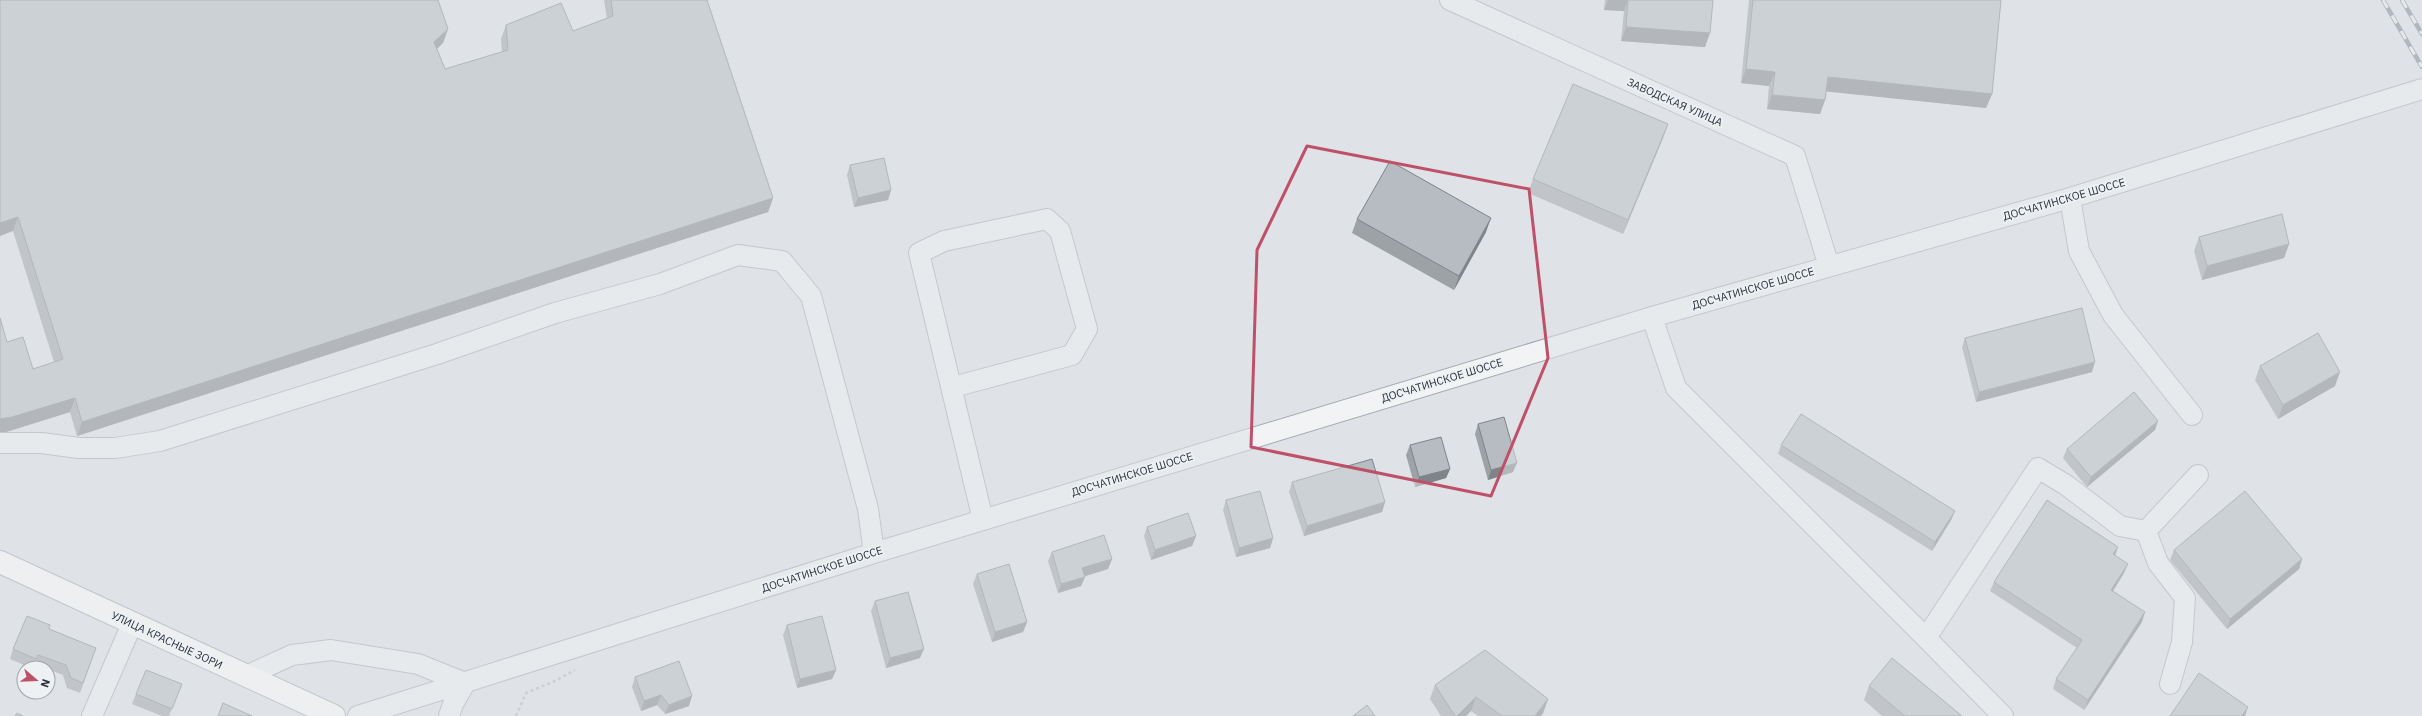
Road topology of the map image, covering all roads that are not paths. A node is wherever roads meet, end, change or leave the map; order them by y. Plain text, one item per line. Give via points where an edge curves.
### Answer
1 (1450, 0) edge
2 (2422, 89) edge
3 (2070, 198) junction
4 (1829, 266) junction
5 (1652, 317) junction
6 (953, 387) junction
7 (2192, 415) dead end
8 (0, 443) edge
9 (2198, 475) dead end
10 (983, 520) junction
11 (2146, 531) junction
12 (874, 552) junction
13 (0, 562) edge
14 (132, 624) junction
15 (1926, 638) junction
16 (246, 676) junction
17 (465, 683) junction
18 (2170, 684) dead end
19 (92, 716) edge
20 (334, 716) edge
21 (358, 716) edge
22 (448, 716) edge
23 (2003, 716) edge

1 - 4 street, ЗАВОДСКАЯ УЛИЦА via 1795,156
2 - 3 street, ДОСЧАТИНСКОЕ ШОССЕ
3 - 4 street, ДОСЧАТИНСКОЕ ШОССЕ
3 - 7 street via 2079,251 2113,315
4 - 5 street, ДОСЧАТИНСКОЕ ШОССЕ
5 - 10 street, ДОСЧАТИНСКОЕ ШОССЕ
5 - 15 street via 1676,388
6 - 6 street via 919,253 944,241 1047,219 1060,231 1086,329 1072,355
6 - 10 street
8 - 12 street via 115,448 160,441 437,354 555,313 660,284 738,255 782,261 811,296 868,509
9 - 11 street
10 - 12 street, ДОСЧАТИНСКОЕ ШОССЕ
11 - 15 street via 2120,526 2066,485 2038,468
11 - 18 street via 2158,563 2185,598 2182,642
12 - 17 street, ДОСЧАТИНСКОЕ ШОССЕ
13 - 14 main road, УЛИЦА КРАСНЫЕ ЗОРИ
14 - 16 main road, УЛИЦА КРАСНЫЕ ЗОРИ
14 - 19 street
15 - 23 street
16 - 17 street via 292,655 331,650 418,664
16 - 20 main road, УЛИЦА КРАСНЫЕ ЗОРИ
17 - 21 street, ДОСЧАТИНСКОЕ ШОССЕ
17 - 22 street

